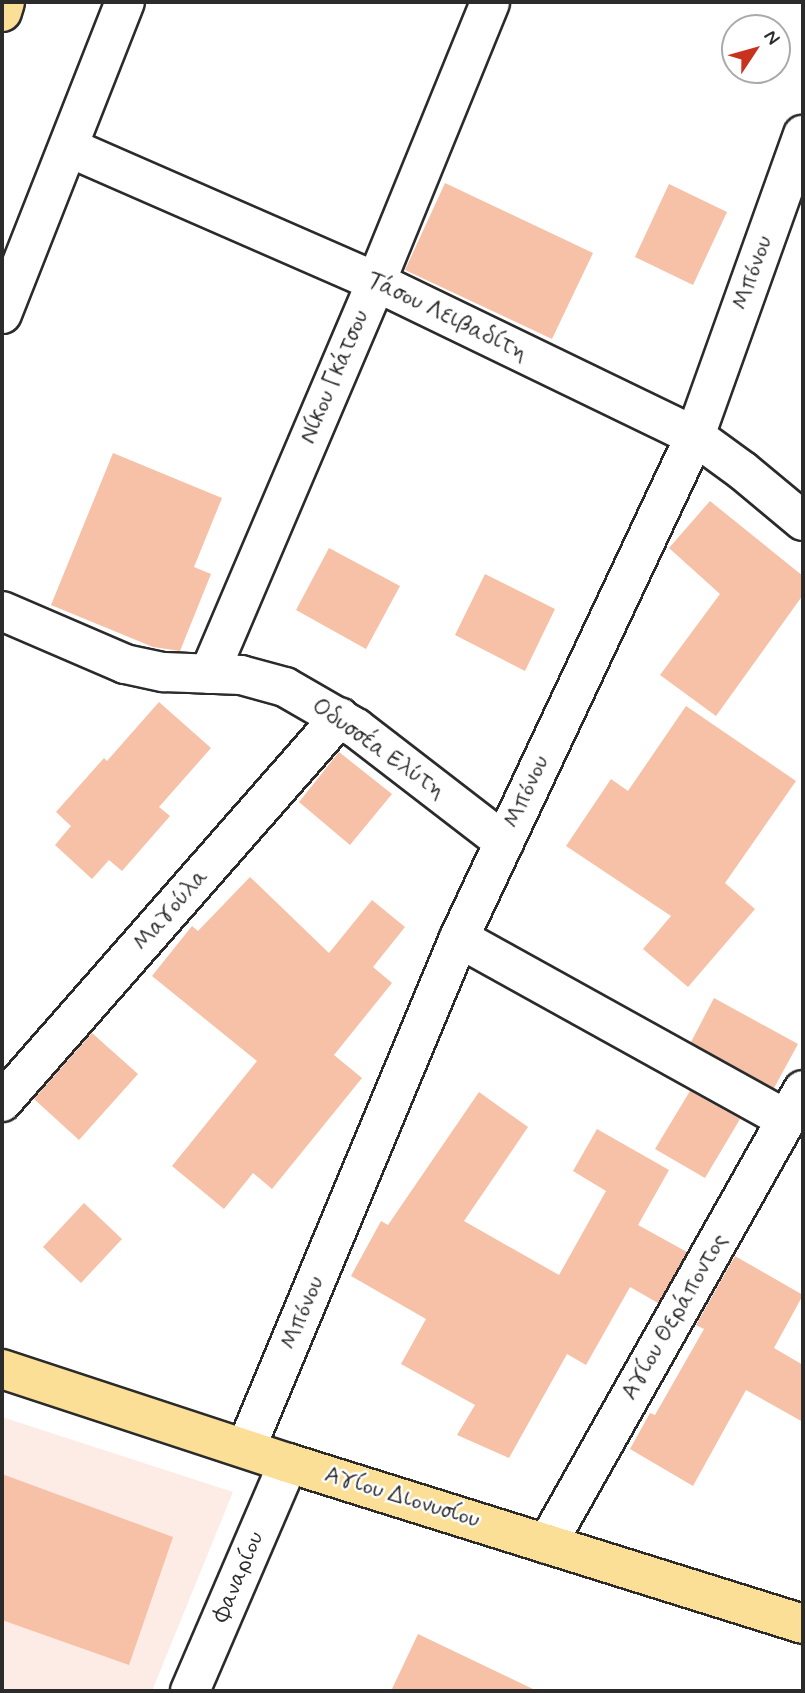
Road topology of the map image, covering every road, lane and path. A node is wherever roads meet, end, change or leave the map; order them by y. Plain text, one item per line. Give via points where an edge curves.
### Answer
1 (5, 2) edge
2 (125, 2) edge
3 (490, 2) edge
4 (2, 12) edge
5 (803, 135) edge
6 (70, 148) junction
7 (793, 195) edge
8 (376, 282) junction
9 (2, 314) edge
10 (695, 436) junction
11 (803, 521) edge
12 (2, 611) edge
13 (209, 674) junction
14 (340, 717) junction
15 (504, 842) junction
16 (459, 938) junction
17 (2, 1102) edge
18 (795, 1105) edge
19 (2, 1368) edge
20 (246, 1448) junction
21 (288, 1463) junction
22 (547, 1544) junction
23 (803, 1624) edge
24 (190, 1691) edge

1 - 4 main road
2 - 6 street
3 - 8 street, Νίκου Γκάτσου
5 - 7 street, Μπόνου
6 - 8 street, Τάσου Λειβαδίτη
6 - 9 street
7 - 10 street, Μπόνου
8 - 10 street, Τάσου Λειβαδίτη
8 - 13 street, Νίκου Γκάτσου
10 - 11 street, Τάσου Λειβαδίτη
10 - 15 street, Μπόνου
12 - 13 street, Οδυσσέα Ελύτη via 125,664
13 - 14 street, Οδυσσέα Ελύτη via 258,677
14 - 15 street, Οδυσσέα Ελύτη
14 - 17 street, Μαγούλα
15 - 16 street, Μπόνου
16 - 18 street
16 - 20 street, Μπόνου
18 - 22 street, Αγίου Θεράποντος
19 - 20 main road, Αγίου Διονυσίου
20 - 21 main road, Αγίου Διονυσίου
21 - 22 main road, Αγίου Διονυσίου
21 - 24 street, Φαναρίου
22 - 23 main road, Αγίου Διονυσίου

